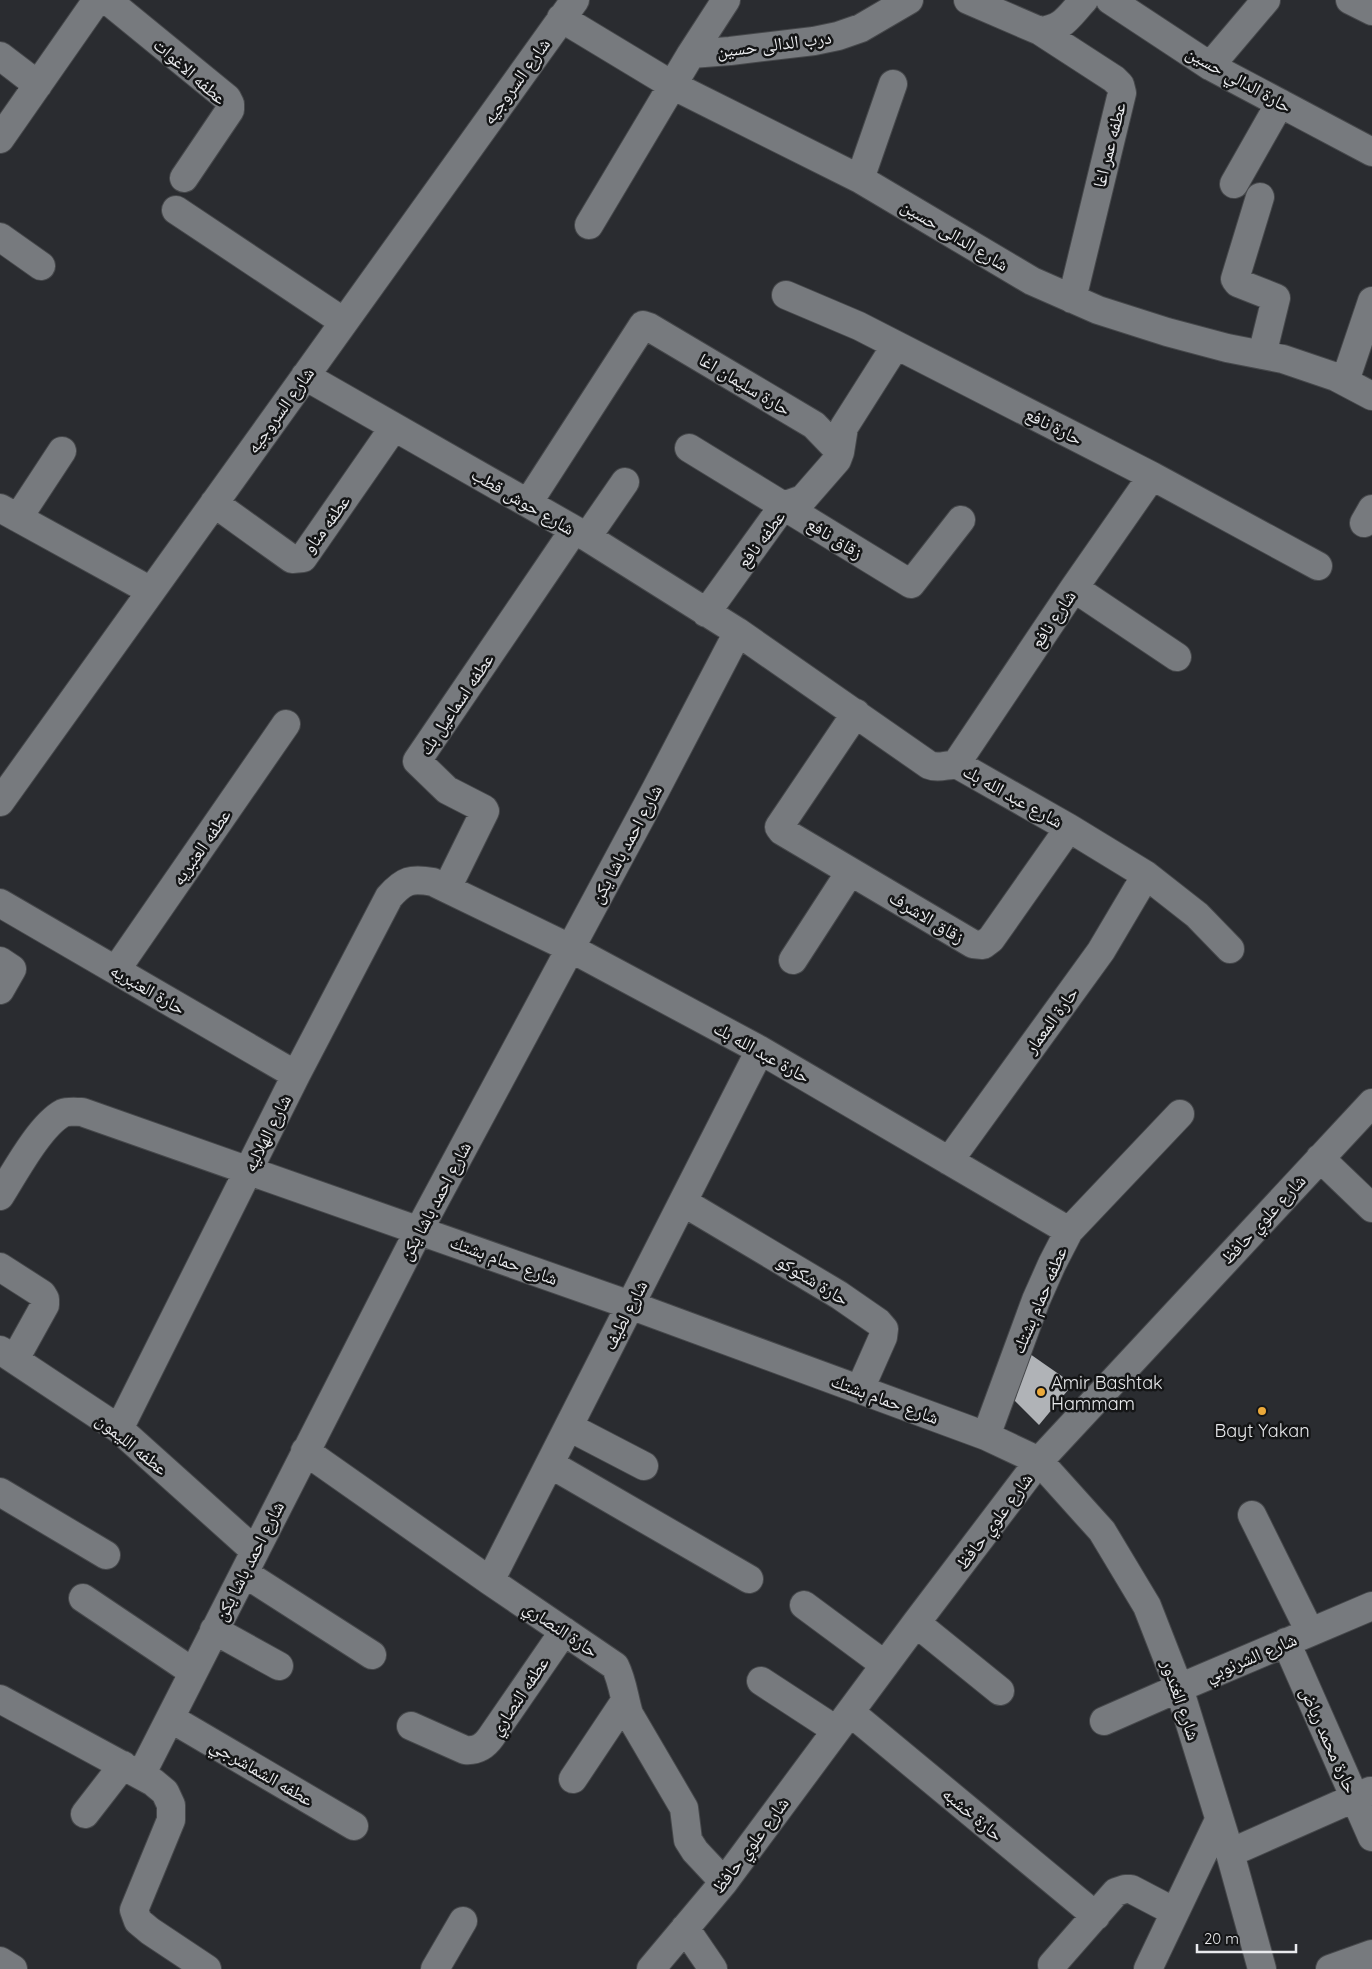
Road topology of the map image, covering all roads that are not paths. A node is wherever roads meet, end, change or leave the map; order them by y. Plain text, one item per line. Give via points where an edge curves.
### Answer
1 (97, 0) edge
2 (107, 0) edge
3 (726, 0) edge
4 (968, 0) edge
5 (1084, 0) edge
6 (1110, 0) edge
7 (1266, 0) edge
8 (1350, 0) edge
9 (902, 2) edge
10 (568, 9) edge
11 (1372, 12) edge
12 (1040, 30) junction
13 (690, 54) junction
14 (0, 56) edge
15 (1210, 66) junction
16 (893, 84) dead end
17 (38, 85) junction
18 (672, 85) junction
19 (1280, 103) junction
20 (0, 140) edge
21 (1372, 152) edge
22 (184, 178) dead end
23 (860, 179) junction
24 (1234, 184) dead end
25 (1260, 197) dead end
26 (176, 210) dead end
27 (589, 225) dead end
28 (0, 237) edge
29 (41, 266) dead end
30 (786, 295) dead end
31 (1072, 299) junction
32 (1372, 300) edge
33 (344, 322) junction
34 (896, 345) junction
35 (1262, 355) junction
36 (305, 376) junction
37 (1345, 381) junction
38 (1372, 396) edge
39 (394, 427) junction
40 (690, 448) dead end
41 (62, 451) dead end
42 (840, 452) junction
43 (1152, 476) junction
44 (625, 482) dead end
45 (214, 503) junction
46 (528, 503) junction
47 (783, 506) junction
48 (9, 513) edge
49 (961, 520) dead end
50 (581, 533) junction
51 (1318, 566) dead end
52 (1074, 588) junction
53 (151, 591) junction
54 (706, 613) junction
55 (738, 632) junction
56 (1177, 657) dead end
57 (856, 713) junction
58 (286, 724) dead end
59 (956, 764) junction
60 (0, 802) edge
61 (1069, 828) junction
62 (850, 872) junction
63 (1146, 875) junction
64 (447, 888) junction
65 (0, 903) edge
66 (570, 948) junction
67 (1230, 949) dead end
68 (0, 960) edge
69 (794, 960) dead end
70 (116, 970) junction
71 (0, 990) edge
72 (760, 1050) junction
73 (296, 1074) junction
74 (1372, 1103) edge
75 (1180, 1114) dead end
76 (1320, 1158) junction
77 (949, 1160) junction
78 (248, 1171) junction
79 (0, 1196) edge
80 (683, 1202) junction
81 (1372, 1208) edge
82 (419, 1230) junction
83 (1069, 1230) junction
84 (0, 1267) edge
85 (630, 1305) junction
86 (8, 1354) edge
87 (860, 1390) junction
88 (569, 1426) junction
89 (119, 1429) junction
90 (986, 1436) junction
91 (305, 1451) junction
92 (1039, 1461) junction
93 (550, 1464) junction
94 (644, 1466) dead end
95 (0, 1492) edge
96 (1252, 1515) dead end
97 (106, 1555) dead end
98 (249, 1562) junction
99 (749, 1579) dead end
100 (490, 1581) junction
101 (83, 1598) dead end
102 (804, 1605) dead end
103 (1372, 1606) edge
104 (916, 1622) junction
105 (214, 1630) junction
106 (564, 1631) junction
107 (1298, 1637) junction
108 (372, 1655) dead end
109 (885, 1665) junction
110 (279, 1666) dead end
111 (193, 1672) junction
112 (761, 1681) dead end
113 (1179, 1688) junction
114 (1000, 1691) dead end
115 (0, 1699) edge
116 (625, 1701) junction
117 (170, 1718) junction
118 (843, 1721) junction
119 (1104, 1721) dead end
120 (411, 1726) dead end
121 (132, 1770) junction
122 (573, 1779) dead end
123 (1363, 1794) edge
124 (85, 1814) dead end
125 (1219, 1820) junction
126 (354, 1826) dead end
127 (1372, 1837) edge
128 (1230, 1854) junction
129 (724, 1882) junction
130 (1175, 1912) junction
131 (1096, 1916) junction
132 (463, 1921) dead end
133 (686, 1928) junction
134 (1372, 1954) edge
135 (0, 1961) edge
136 (1052, 1965) dead end
137 (13, 1969) edge
138 (207, 1969) edge
139 (435, 1969) edge
140 (651, 1969) edge
141 (712, 1969) edge
142 (1148, 1969) edge
143 (1262, 1969) edge
144 (1330, 1969) edge

1 - 17 street
2 - 22 street, عطفه الاغوات via 227,98 230,104 230,110
3 - 13 street
4 - 12 street
5 - 12 street via 1064,22 1053,29
6 - 15 street, حارة الدالي حسين
7 - 15 street
8 - 11 street
9 - 13 street, درب الدالى حسين via 861,28 838,36
10 - 18 street, شارع الدالى حسين
10 - 33 street, شارع السروجيه
12 - 31 street, عطفه عمر اغا via 1114,79 1122,93
13 - 18 street
14 - 17 street
15 - 19 street, حارة الدالي حسين
16 - 23 street
17 - 20 street
18 - 23 street, شارع الدالى حسين
18 - 27 street
19 - 21 street, حارة الدالي حسين
19 - 24 street
23 - 31 street, شارع الدالى حسين via 1032,281
25 - 35 street via 1235,279 1276,298
26 - 33 street
28 - 29 street
30 - 34 street, حارة نافع
31 - 35 street, شارع الدالى حسين via 1167,332
32 - 37 street
33 - 36 street, شارع السروجيه
34 - 42 street, عطفه نافع via 844,426
34 - 43 street, حارة نافع
35 - 37 street, شارع الدالى حسين
36 - 39 street, شارع حوش قطب
36 - 45 street, شارع السروجيه
37 - 38 street, شارع الدالى حسين
39 - 45 street, عطفه مناو via 303,558 292,559
39 - 46 street, شارع حوش قطب
40 - 47 street, زقاق نافع
41 - 48 street
42 - 46 street, حارة سليمان اغا via 814,425 643,325
42 - 47 street, عطفه نافع via 810,493
43 - 51 street, حارة نافع
43 - 52 street, شارع نافع
44 - 50 street
45 - 53 street, شارع السروجيه
46 - 50 street, شارع حوش قطب
47 - 49 street, زقاق نافع via 911,584
47 - 54 street, عطفه نافع
48 - 53 street
50 - 54 street, شارع حوش قطب
50 - 64 street, عطفه اسماعيل بك via 417,761 447,790 485,811
52 - 56 street
52 - 59 street, شارع نافع
53 - 60 street, شارع السروجيه
54 - 55 street, شارع حوش قطب
55 - 57 street, شارع عبد الله بك
55 - 66 street, شارع احمد باشا يكن
57 - 59 street, شارع عبد الله بك via 929,765
57 - 62 street via 779,828
58 - 70 street, عطفه العنبريه
59 - 61 street, شارع عبد الله بك
61 - 62 street, زقاق الاشرف via 991,939 983,945 973,944
61 - 63 street, شارع عبد الله بك
62 - 69 street
63 - 67 street, شارع عبد الله بك via 1198,916
63 - 77 street, حارة المعمار via 1101,951
64 - 66 street, حارة عبد الله بك
64 - 73 street, شارع الهلاليه via 416,879 400,884 388,897
65 - 70 street, حارة العنبريه
66 - 72 street, حارة عبد الله بك
66 - 82 street, شارع احمد باشا يكن
68 - 71 street via 12,969
70 - 73 street, حارة العنبريه
72 - 77 street, حارة عبد الله بك
72 - 80 street, شارع لطيف
73 - 78 street, شارع الهلاليه
74 - 76 street, شارع علوي حافظ
75 - 83 street, عطفه حمام بشتك
76 - 81 street
76 - 92 street, شارع علوي حافظ
77 - 83 street, حارة عبد الله بك
78 - 79 street, شارع حمام بشتك via 98,1116 65,1112 42,1132
78 - 82 street, شارع حمام بشتك
78 - 89 street, شارع الهلاليه
80 - 85 street, شارع لطيف
80 - 87 street, حارة شكوكو via 839,1295 878,1322 884,1329 883,1337
82 - 85 street, شارع حمام بشتك
82 - 91 street, شارع احمد باشا يكن
83 - 90 street, عطفه حمام بشتك via 1036,1300
84 - 86 street via 45,1299 45,1305
85 - 87 street, شارع حمام بشتك
85 - 88 street, شارع لطيف
86 - 89 street, عطفه الليمون
87 - 90 street, شارع حمام بشتك
88 - 93 street, شارع لطيف
88 - 94 street
89 - 98 street, عطفه الليمون
90 - 92 street, شارع حمام بشتك
91 - 98 street, شارع احمد باشا يكن
91 - 100 street, حارة النصاري
92 - 104 street, شارع علوي حافظ
92 - 113 street, شارع الغندور via 1102,1531 1147,1606
93 - 99 street
93 - 100 street, شارع لطيف
95 - 97 street
96 - 107 street, حارة محمد رياض
98 - 105 street, شارع احمد باشا يكن
98 - 108 street, عطفه الليمون
100 - 106 street, حارة النصاري
101 - 111 street
102 - 109 street
103 - 107 street, شارع الشرنوبي
104 - 109 street, شارع علوي حافظ
104 - 114 street
105 - 110 street
105 - 111 street, شارع احمد باشا يكن
106 - 116 street, حارة النصاري via 615,1666 622,1680
106 - 120 street, عطفه النصاري via 491,1737 480,1748 465,1750
107 - 113 street, شارع الشرنوبي
107 - 123 street, حارة محمد رياض
109 - 118 street, شارع علوي حافظ
111 - 117 street, شارع احمد باشا يكن
112 - 118 street, حارة خشبه
113 - 119 street, شارع الشرنوبي
113 - 125 street, شارع الغندور
115 - 121 street
116 - 122 street
116 - 129 street, حارة النصاري via 629,1714 684,1808 688,1840
117 - 121 street, شارع احمد باشا يكن
117 - 126 street, عطفه الشماشرجي
118 - 129 street, شارع علوي حافظ
118 - 131 street, حارة خشبه
121 - 124 street, شارع احمد باشا يكن
121 - 138 street via 165,1792 171,1805 171,1820 134,1910 138,1921
123 - 127 street, حارة محمد رياض
123 - 128 street
125 - 128 street, شارع الغندور
125 - 130 street
128 - 143 street, شارع الغندور
129 - 133 street, شارع علوي حافظ
130 - 131 street via 1126,1889 1116,1892
130 - 142 street
131 - 136 street
132 - 139 street
133 - 140 street, شارع علوي حافظ
133 - 141 street
134 - 144 street
135 - 137 street

